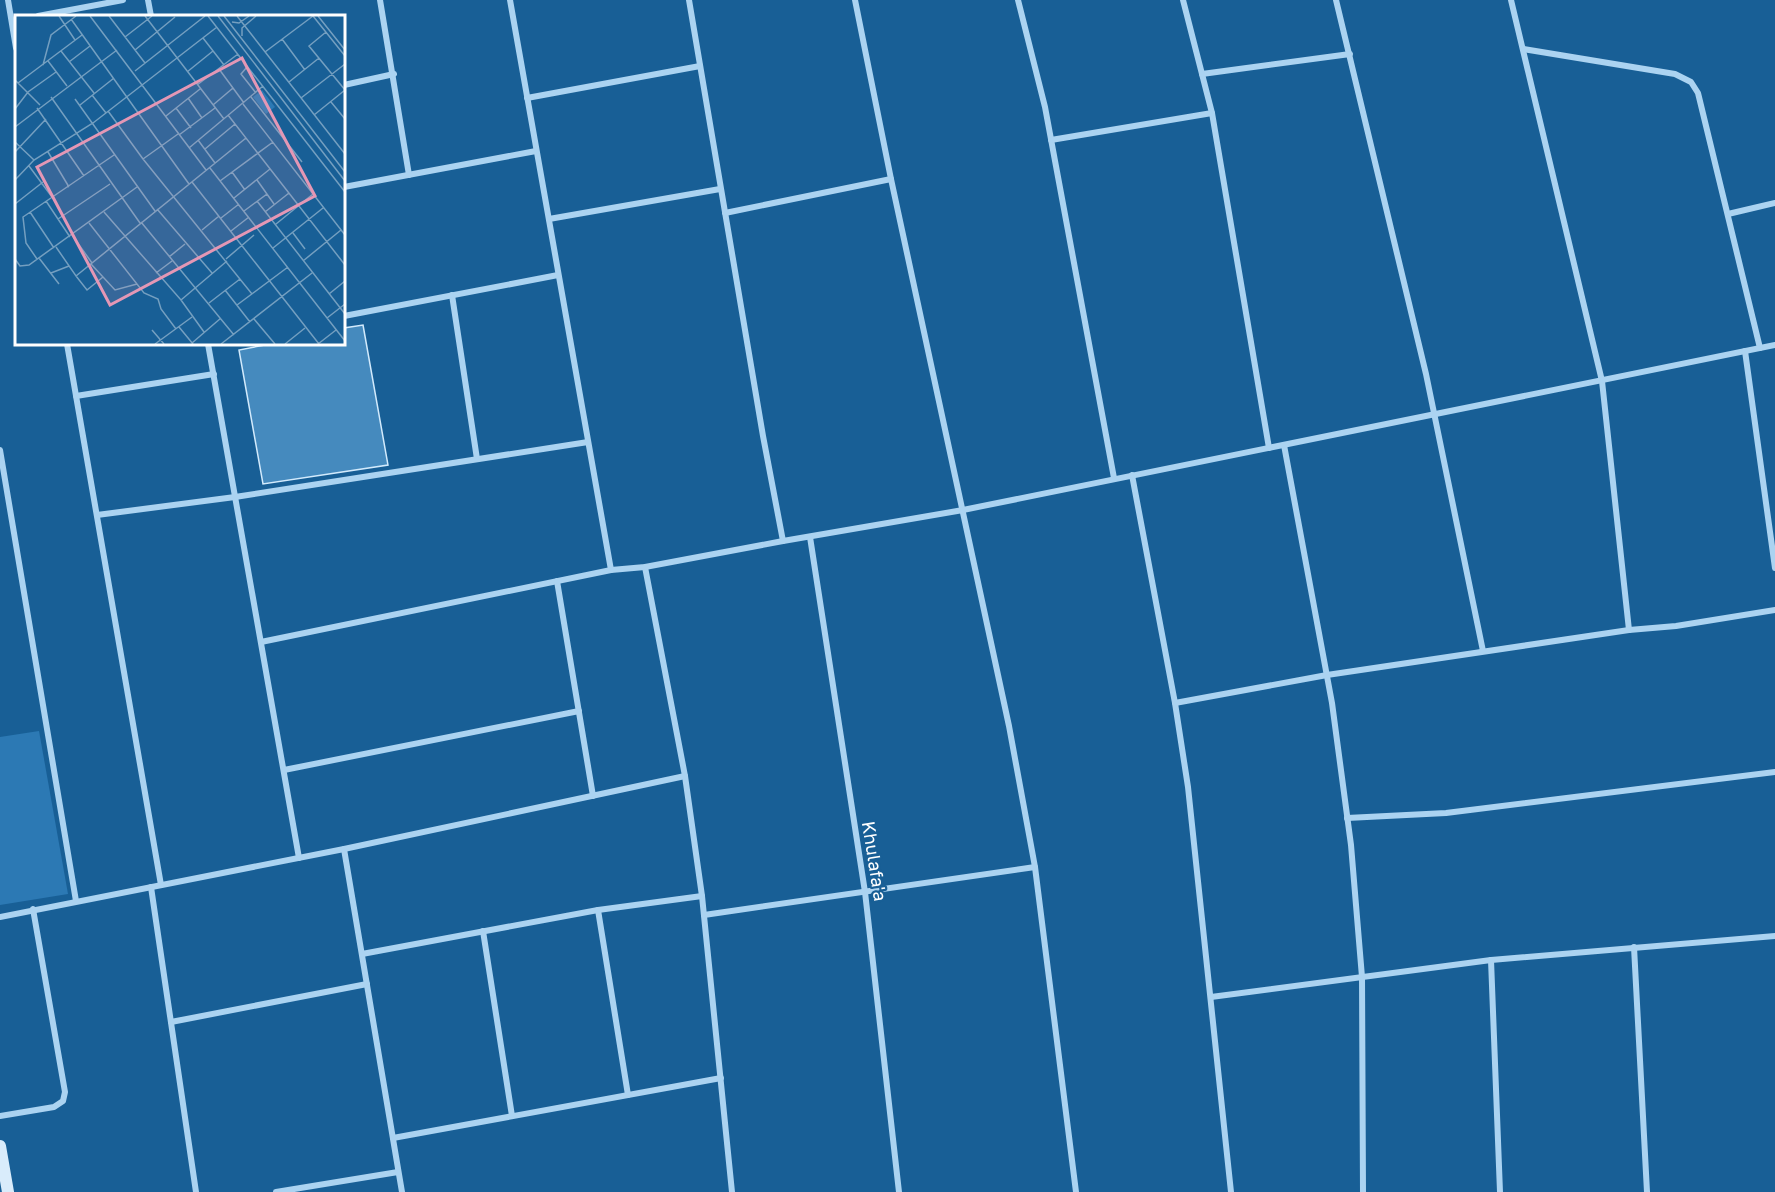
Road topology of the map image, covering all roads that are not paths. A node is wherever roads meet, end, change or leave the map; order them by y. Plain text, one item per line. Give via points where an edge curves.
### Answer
1 (8, 0) edge
2 (123, 0) edge
3 (148, 0) edge
4 (380, 0) edge
5 (510, 0) edge
6 (689, 0) edge
7 (855, 0) edge
8 (1018, 0) edge
9 (1183, 0) edge
10 (1336, 0) edge
11 (1511, 0) edge
12 (43, 15) edge
13 (151, 15) edge
14 (14, 21) edge
15 (1523, 49) junction
16 (1350, 54) junction
17 (700, 66) junction
18 (394, 74) junction
19 (1202, 74) junction
20 (345, 85) edge
21 (527, 98) junction
22 (1212, 113) junction
23 (1052, 140) junction
24 (536, 151) junction
25 (409, 175) junction
26 (891, 179) junction
27 (345, 187) edge
28 (720, 189) junction
29 (1775, 203) edge
30 (725, 213) junction
31 (1728, 214) junction
32 (549, 219) junction
33 (558, 275) junction
34 (452, 295) junction
35 (345, 316) edge
36 (67, 345) edge
37 (208, 345) edge
38 (1775, 345) edge
39 (1760, 348) junction
40 (1745, 351) junction
41 (214, 374) junction
42 (1602, 381) junction
43 (76, 396) junction
44 (1434, 413) junction
45 (588, 442) junction
46 (1284, 445) junction
47 (1269, 448) junction
48 (0, 450) edge
49 (477, 459) junction
50 (1132, 475) junction
51 (1114, 478) junction
52 (236, 497) junction
53 (963, 510) junction
54 (97, 515) junction
55 (810, 537) junction
56 (783, 540) junction
57 (645, 567) junction
58 (1775, 568) edge
59 (611, 570) junction
60 (557, 581) junction
61 (1775, 610) edge
62 (1629, 630) junction
63 (261, 642) junction
64 (1483, 651) junction
65 (1327, 675) junction
66 (1175, 703) junction
67 (579, 711) junction
68 (284, 770) junction
69 (1775, 772) edge
70 (685, 776) junction
71 (593, 795) junction
72 (1347, 818) junction
73 (344, 849) junction
74 (299, 858) junction
75 (1035, 867) junction
76 (161, 885) junction
77 (151, 887) junction
78 (865, 892) junction
79 (702, 896) junction
80 (76, 901) junction
81 (33, 909) junction
82 (598, 910) junction
83 (704, 915) junction
84 (0, 917) edge
85 (483, 931) junction
86 (1775, 936) edge
87 (1634, 947) junction
88 (362, 954) junction
89 (1491, 960) junction
90 (1362, 977) junction
91 (367, 984) junction
92 (1211, 997) junction
93 (171, 1022) junction
94 (721, 1078) junction
95 (628, 1095) junction
96 (0, 1116) edge
97 (512, 1116) junction
98 (393, 1138) junction
99 (0, 1146) edge
100 (398, 1172) junction
101 (8, 1192) edge
102 (196, 1192) edge
103 (276, 1192) edge
104 (402, 1192) edge
105 (732, 1192) edge
106 (899, 1192) edge
107 (1076, 1192) edge
108 (1231, 1192) edge
109 (1363, 1192) edge
110 (1500, 1192) edge
111 (1647, 1192) edge

1 - 14 street
2 - 12 street
3 - 13 street
4 - 18 street
5 - 21 street
6 - 17 street
7 - 26 street
8 - 23 street
9 - 19 street
10 - 16 street
11 - 15 street
15 - 31 street via 1675,74 1691,82 1698,93
15 - 42 street
16 - 19 street
16 - 44 street
17 - 21 street
17 - 28 street
18 - 20 street
18 - 25 street
19 - 22 street
21 - 24 street
22 - 23 street
22 - 47 street
23 - 51 street
24 - 25 street
24 - 32 street
25 - 27 street
26 - 30 street
26 - 53 street
28 - 30 street
28 - 32 street
29 - 31 street
30 - 56 street
31 - 39 street
32 - 33 street
33 - 34 street
33 - 45 street
34 - 35 street
34 - 49 street
36 - 43 street
37 - 41 street
38 - 39 street
39 - 40 street
40 - 42 street
40 - 58 street
41 - 43 street
41 - 52 street
42 - 44 street
42 - 62 street
43 - 54 street
44 - 46 street
44 - 64 street
45 - 49 street
45 - 59 street
46 - 47 street
46 - 65 street
47 - 50 street
48 - 80 street
49 - 52 street
50 - 51 street
50 - 66 street
51 - 53 street
52 - 54 street
52 - 63 street
53 - 55 street
53 - 75 street
54 - 76 street
55 - 56 street
55 - 78 street, Khulafa'a
56 - 57 street
57 - 59 street
57 - 70 street
59 - 60 street
60 - 63 street
60 - 67 street
61 - 62 street
62 - 64 street
63 - 68 street
64 - 65 street
65 - 66 street
65 - 72 street
66 - 92 street
67 - 68 street
67 - 71 street
68 - 74 street
69 - 72 street via 1446,813
70 - 71 street
70 - 79 street
71 - 73 street
72 - 90 street
73 - 74 street
73 - 88 street
74 - 76 street
75 - 78 street
75 - 107 street
76 - 77 street
77 - 80 street
77 - 93 street
78 - 83 street
78 - 106 street, Khulafa'a
79 - 82 street
79 - 83 street
80 - 81 street
81 - 84 street
81 - 96 street via 65,1092 63,1101 54,1107
82 - 85 street
82 - 95 street
83 - 94 street
85 - 88 street
85 - 97 street
86 - 87 street
87 - 89 street
87 - 111 street
88 - 91 street
89 - 90 street
89 - 110 street
90 - 92 street
90 - 109 street
91 - 93 street
91 - 98 street
92 - 108 street
93 - 102 street
94 - 95 street
94 - 105 street
95 - 97 street
97 - 98 street
98 - 100 street
99 - 101 main road
100 - 103 street
100 - 104 street

